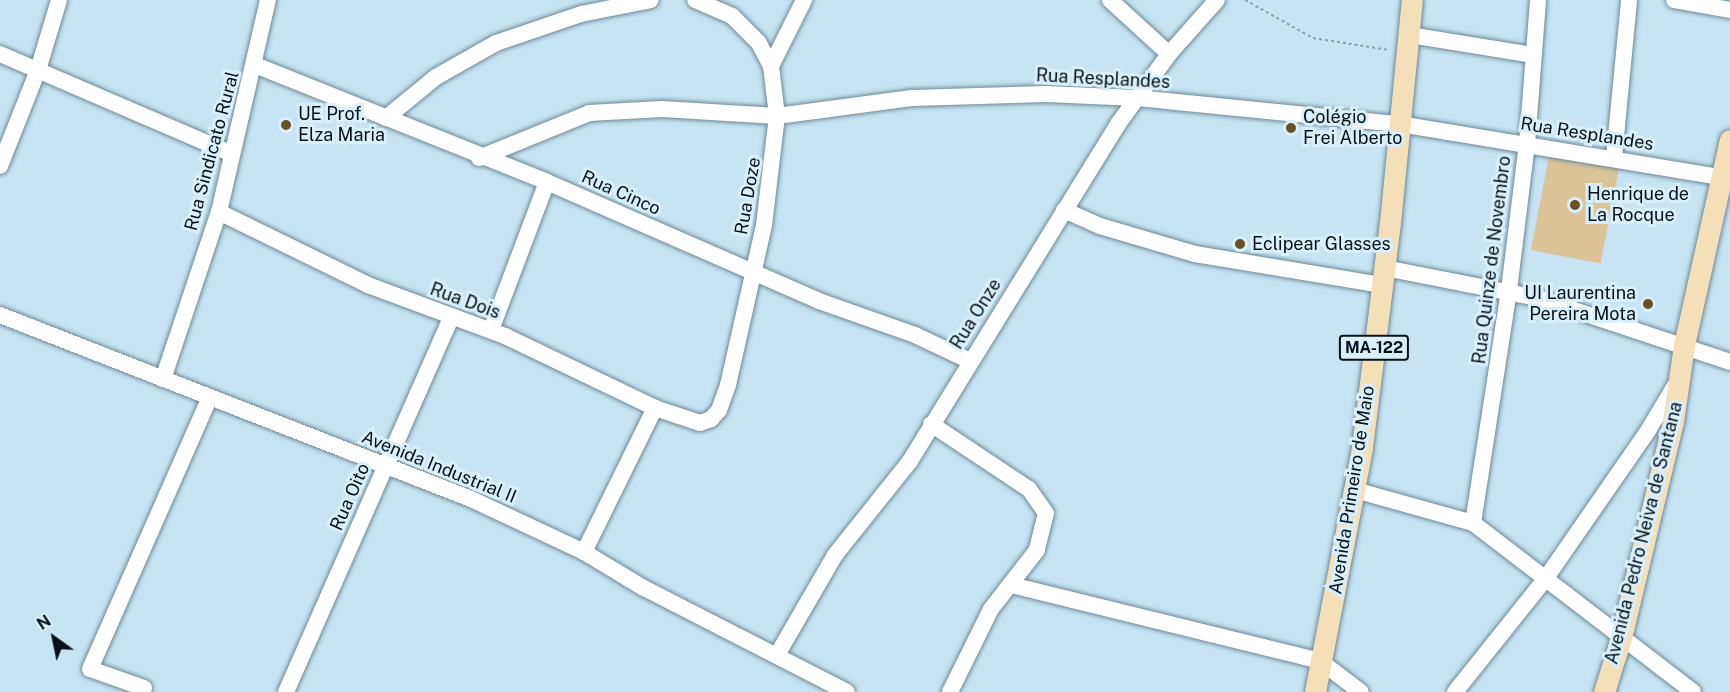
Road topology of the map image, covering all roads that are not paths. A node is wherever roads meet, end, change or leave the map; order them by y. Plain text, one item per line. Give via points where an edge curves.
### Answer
1 (59, 0) edge
2 (268, 0) edge
3 (651, 0) edge
4 (695, 0) edge
5 (804, 0) edge
6 (1110, 0) edge
7 (1217, 0) edge
8 (1412, 0) edge
9 (1538, 0) edge
10 (1629, 0) edge
11 (1674, 0) edge
12 (1730, 10) edge
13 (1408, 44) junction
14 (0, 54) edge
15 (1169, 54) junction
16 (1533, 55) junction
17 (255, 66) junction
18 (771, 66) junction
19 (38, 70) junction
20 (1137, 98) junction
21 (777, 116) junction
22 (386, 118) junction
23 (1399, 124) junction
24 (1730, 140) edge
25 (1527, 144) junction
26 (230, 153) junction
27 (1614, 157) junction
28 (479, 158) junction
29 (0, 166) edge
30 (1726, 178) edge
31 (547, 182) junction
32 (1065, 210) junction
33 (219, 212) junction
34 (753, 272) junction
35 (1383, 277) junction
36 (1509, 290) junction
37 (0, 315) edge
38 (451, 318) junction
39 (491, 330) junction
40 (1684, 345) junction
41 (970, 361) junction
42 (1730, 362) edge
43 (1682, 373) junction
44 (163, 379) junction
45 (210, 397) junction
46 (656, 408) junction
47 (700, 423) joint
48 (931, 424) junction
49 (385, 465) junction
50 (1355, 490) junction
51 (1473, 523) junction
52 (584, 552) junction
53 (1546, 578) junction
54 (1011, 585) junction
55 (1621, 638) junction
56 (777, 655) junction
57 (1320, 661) junction
58 (144, 688) dead end
59 (286, 692) edge
60 (847, 692) edge
61 (950, 692) edge
62 (1315, 692) edge
63 (1362, 692) edge
64 (1455, 692) edge
65 (1604, 692) edge
66 (1693, 692) edge

1 - 19 street
2 - 17 street, Rua Sindicato Rural
3 - 22 street via 581,14 496,43 435,77
4 - 18 street, Rua Doze via 715,7 746,27
5 - 18 street
6 - 15 street
7 - 15 street, Rua Onze
8 - 13 main road, Avenida Primeiro de Maio / MA-122
9 - 16 street, Rua Quinze de Novembro
10 - 27 street
11 - 12 street
13 - 16 street
13 - 23 main road, Avenida Primeiro de Maio / MA-122
14 - 19 street
15 - 20 street, Rua Onze
16 - 25 street, Rua Quinze de Novembro
17 - 22 street, Rua Cinco
17 - 26 street, Rua Sindicato Rural
18 - 21 street, Rua Doze
19 - 26 street
19 - 29 street
20 - 21 street, Rua Resplandes via 1046,94 912,98
20 - 23 street, Rua Resplandes
20 - 32 street, Rua Onze
21 - 28 street, Rua Resplandes via 662,109 589,113
21 - 34 street, Rua Doze via 773,175
22 - 28 street, Rua Cinco
23 - 25 street, Rua Resplandes
23 - 35 main road, Avenida Primeiro de Maio / MA-122
24 - 30 main road, Avenida Pedro Neiva de Santana
25 - 27 street, Rua Resplandes
25 - 36 street, Rua Quinze de Novembro
26 - 33 street, Rua Sindicato Rural
27 - 30 street, Rua Resplandes
28 - 31 street, Rua Cinco
30 - 40 main road, Avenida Pedro Neiva de Santana
31 - 34 street, Rua Cinco
31 - 39 street
32 - 35 street via 1100,226 1195,254
32 - 41 street, Rua Onze
33 - 38 street, Rua Dois via 368,285
33 - 44 street, Rua Sindicato Rural
34 - 41 street, Rua Cinco
34 - 47 street, Rua Doze via 723,400 711,419
35 - 36 street
35 - 50 main road, Avenida Primeiro de Maio / MA-122
36 - 40 street
36 - 51 street, Rua Quinze de Novembro
37 - 44 street, Avenida Industrial II
38 - 39 street, Rua Dois
38 - 49 street, Rua Oito
39 - 46 street, Rua Dois
40 - 42 street
40 - 43 main road, Avenida Pedro Neiva de Santana
41 - 48 street, Rua Onze
43 - 53 street via 1650,429
43 - 55 main road, Avenida Pedro Neiva de Santana
44 - 45 street, Avenida Industrial II
45 - 49 street, Avenida Industrial II
45 - 58 street via 90,669
46 - 47 street, Rua Dois
46 - 52 street
48 - 54 street via 1029,489 1043,505 1042,536 1028,565
48 - 56 street, Rua Onze via 881,503 835,555
49 - 52 street, Avenida Industrial II via 471,499
49 - 59 street, Rua Oito
50 - 51 street
50 - 57 main road, Avenida Primeiro de Maio / MA-122
51 - 53 street
52 - 56 street, Avenida Industrial II via 642,587
53 - 55 street
53 - 64 street
54 - 57 street
54 - 61 street via 991,609
55 - 65 main road, Avenida Pedro Neiva de Santana
55 - 66 street
56 - 60 street, Avenida Industrial II
57 - 62 main road, Avenida Primeiro de Maio / MA-122
57 - 63 street

